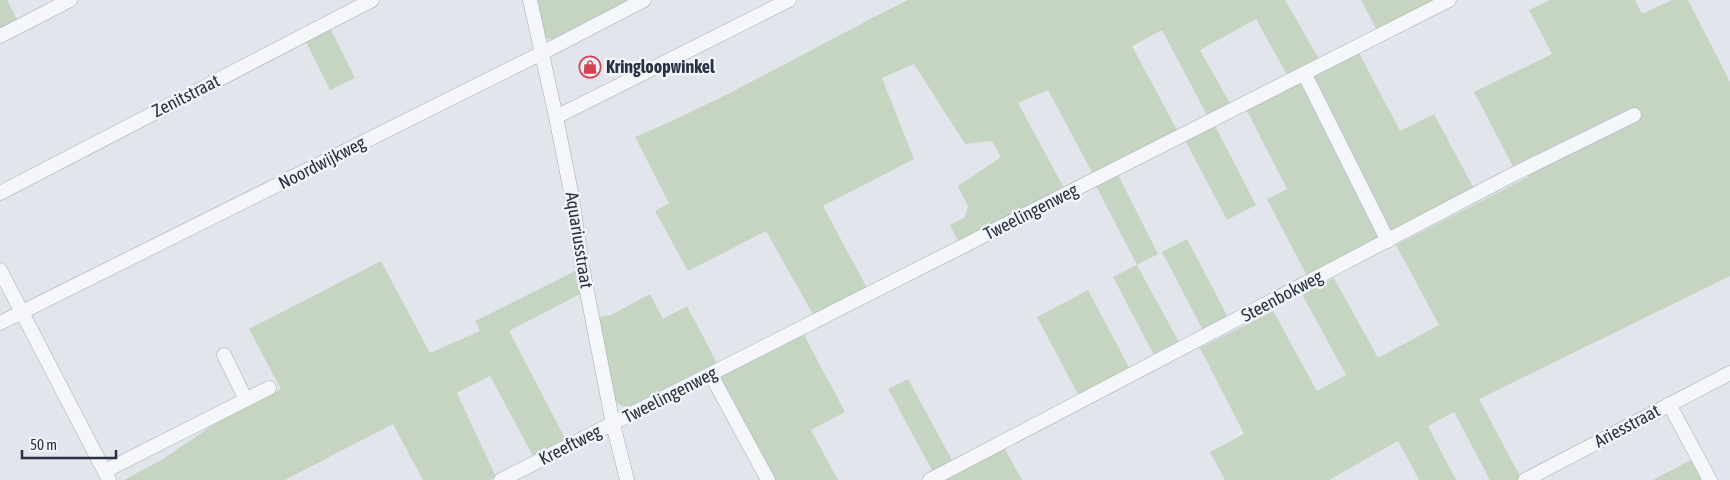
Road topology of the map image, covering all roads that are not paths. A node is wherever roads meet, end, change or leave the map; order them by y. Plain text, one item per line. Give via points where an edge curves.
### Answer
1 (70, 0) edge
2 (372, 0) edge
3 (530, 0) edge
4 (644, 0) edge
5 (789, 0) edge
6 (1448, 0) edge
7 (0, 36) edge
8 (542, 53) junction
9 (1304, 73) junction
10 (1634, 115) dead end
11 (556, 117) junction
12 (0, 193) edge
13 (1388, 241) junction
14 (0, 270) edge
15 (22, 312) junction
16 (0, 324) edge
17 (224, 355) dead end
18 (1730, 373) edge
19 (710, 375) junction
20 (269, 388) dead end
21 (246, 400) junction
22 (1670, 404) junction
23 (613, 424) junction
24 (107, 476) edge
25 (501, 480) edge
26 (627, 480) edge
27 (768, 480) edge
28 (930, 480) edge
29 (1525, 480) edge
30 (1710, 480) edge

1 - 7 street
2 - 12 street, Zenitstraat
3 - 8 street, Aquariusstraat
4 - 8 street, Noordwijkweg
5 - 11 street
6 - 9 street, Tweelingenweg
8 - 11 street, Aquariusstraat
8 - 15 street, Noordwijkweg
9 - 13 street
9 - 19 street, Tweelingenweg
10 - 13 street, Steenbokweg
11 - 23 street, Aquariusstraat
13 - 28 street, Steenbokweg
14 - 15 street
15 - 16 street, Noordwijkweg
15 - 24 street
17 - 21 street
18 - 22 street, Ariesstraat
19 - 23 street, Tweelingenweg
19 - 27 street
20 - 21 street
21 - 24 street
22 - 29 street, Ariesstraat
22 - 30 street
23 - 25 street, Kreeftweg
23 - 26 street, Aquariusstraat

